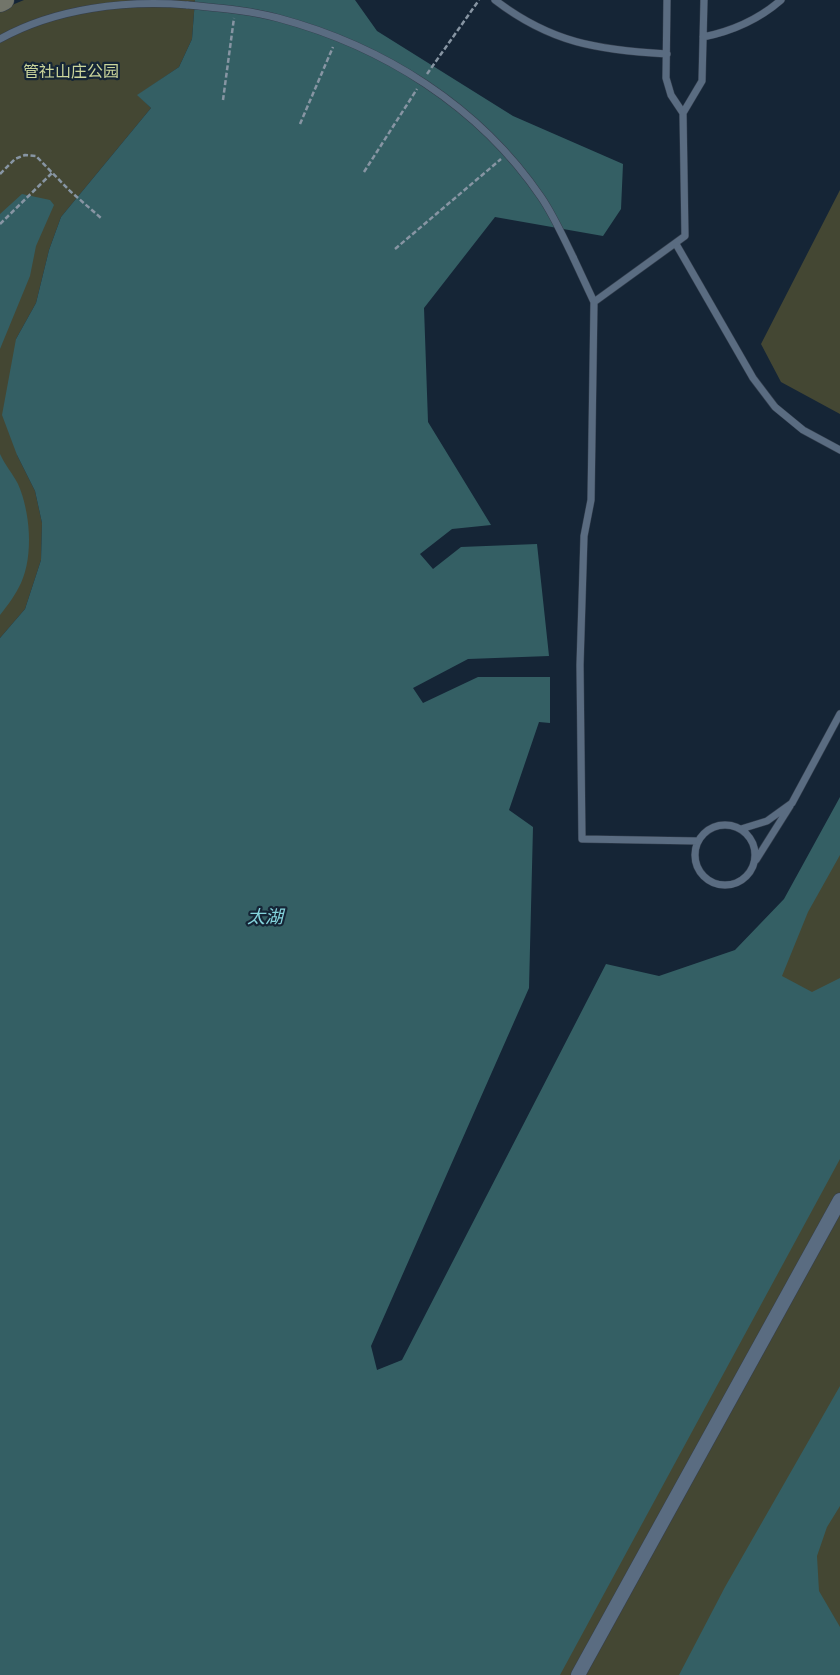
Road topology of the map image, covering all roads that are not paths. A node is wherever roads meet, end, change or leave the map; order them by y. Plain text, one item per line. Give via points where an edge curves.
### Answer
1 (4, 0) edge
2 (495, 0) edge
3 (667, 0) edge
4 (704, 0) edge
5 (782, 0) edge
6 (0, 2) edge
7 (703, 37) junction
8 (0, 38) edge
9 (667, 54) junction
10 (683, 113) junction
11 (676, 244) junction
12 (594, 302) junction
13 (840, 450) edge
14 (840, 714) edge
15 (792, 803) junction
16 (741, 829) junction
17 (698, 841) junction
18 (754, 863) junction
19 (840, 1200) edge
20 (578, 1675) edge

1 - 6 street
2 - 9 lane via 532,25 566,39 622,52
3 - 9 lane
4 - 7 lane
5 - 7 lane via 749,23
7 - 10 lane via 702,81
8 - 12 lane, bridge via 87,7 127,1 165,2 276,18 371,53 422,81 467,114 507,154 540,197
9 - 10 lane via 666,78 671,95
10 - 11 lane via 685,236
11 - 12 lane
11 - 13 lane via 754,378 775,407 803,430
12 - 17 lane via 591,500 584,536 580,665 582,839
14 - 15 lane
15 - 16 lane via 767,821
15 - 18 lane
16 - 17 lane via 721,825 712,828
16 - 18 lane via 754,846
17 - 18 lane via 695,852 698,868 715,884 736,884 750,872
19 - 20 street

